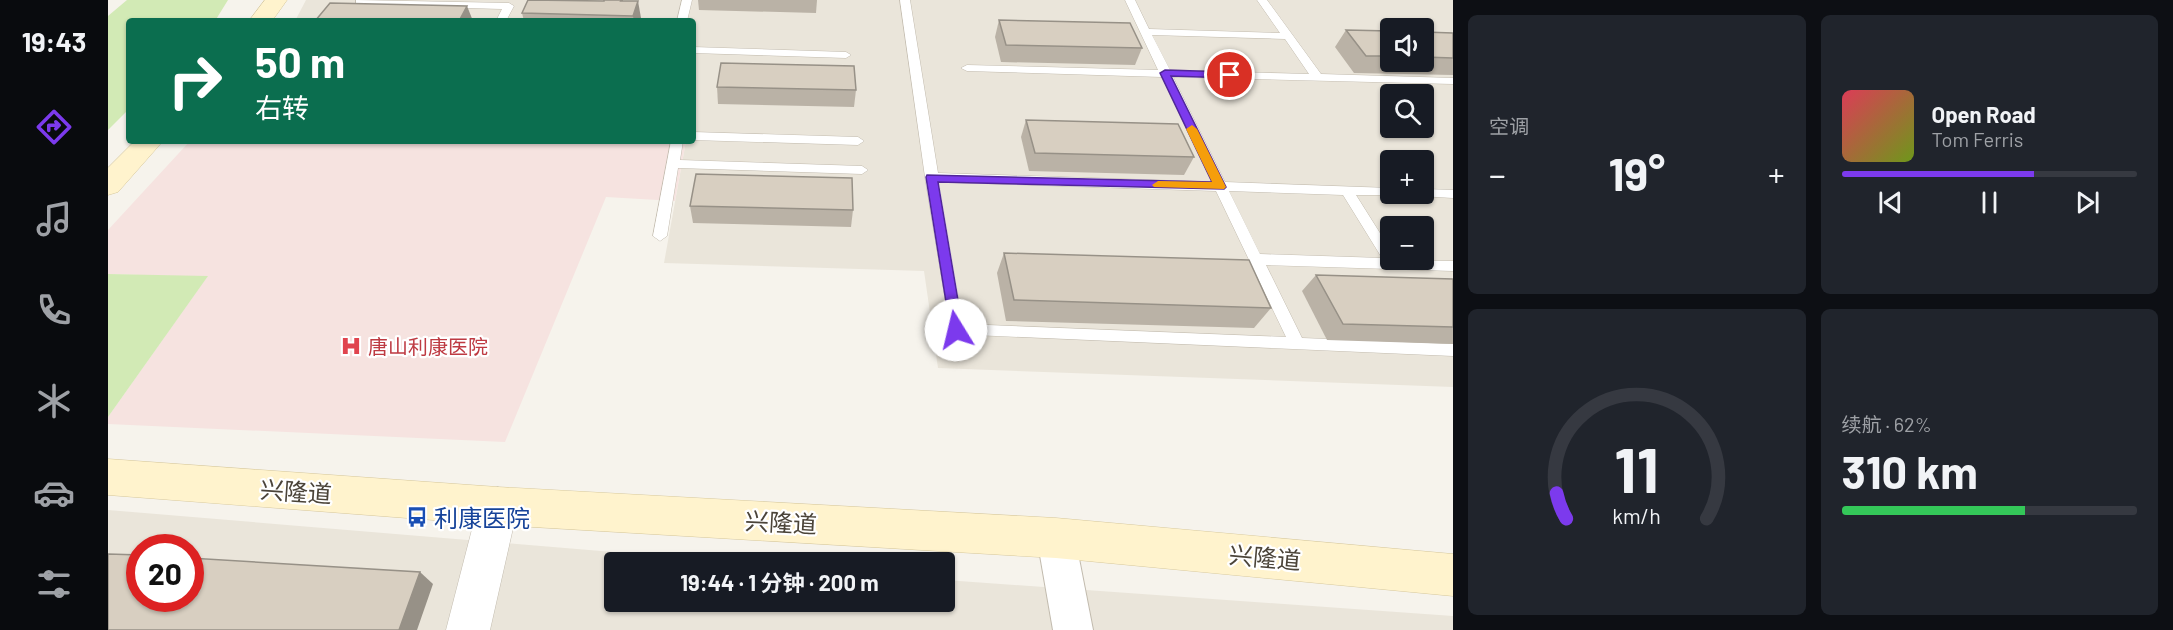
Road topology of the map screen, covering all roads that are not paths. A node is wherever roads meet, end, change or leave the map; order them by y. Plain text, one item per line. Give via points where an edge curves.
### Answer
1 (261, 0) edge
2 (276, 0) edge
3 (687, 0) edge
4 (905, 0) edge
5 (1130, 0) edge
6 (1262, 0) edge
7 (360, 2) edge
8 (487, 3) edge
9 (248, 18) edge
10 (262, 18) edge
11 (503, 18) edge
12 (683, 18) edge
13 (1145, 32) junction
14 (1287, 36) junction
15 (696, 50) edge
16 (846, 55) dead end
17 (967, 68) dead end
18 (1165, 73) junction
19 (1317, 77) junction
20 (1453, 81) edge
21 (696, 136) edge
22 (858, 141) dead end
23 (131, 144) edge
24 (147, 144) edge
25 (676, 144) edge
26 (673, 164) junction
27 (108, 168) edge
28 (862, 170) dead end
29 (932, 177) junction
30 (108, 185) edge
31 (1220, 187) junction
32 (1346, 190) junction
33 (1380, 192) edge
34 (1434, 193) edge
35 (1453, 194) edge
36 (660, 236) dead end
37 (1380, 244) edge
38 (1256, 259) junction
39 (1380, 264) edge
40 (1434, 265) edge
41 (1453, 266) edge
42 (1298, 344) junction
43 (1453, 350) edge
44 (108, 477) edge
45 (498, 506) junction
46 (1056, 538) junction
47 (1453, 574) edge
48 (468, 630) edge
49 (1073, 630) edge

1 - 9 main road
2 - 10 main road
3 - 12 lane
4 - 29 lane
5 - 13 lane
6 - 14 lane
7 - 8 lane
8 - 11 lane via 509,6
13 - 14 lane
13 - 18 lane
14 - 19 lane
15 - 16 lane
17 - 18 lane
18 - 19 lane
18 - 31 lane
19 - 20 lane
21 - 22 lane
23 - 27 main road
24 - 30 main road
25 - 26 lane
26 - 28 lane
26 - 36 lane
29 - 31 lane
29 - 42 lane via 956,330
31 - 32 lane
31 - 38 lane
32 - 33 lane
32 - 37 lane
34 - 35 lane
38 - 39 lane
38 - 42 lane
40 - 41 lane
42 - 43 lane
44 - 45 main road, 兴隆道
45 - 46 main road, 兴隆道
45 - 48 street
46 - 47 main road, 兴隆道
46 - 49 street

